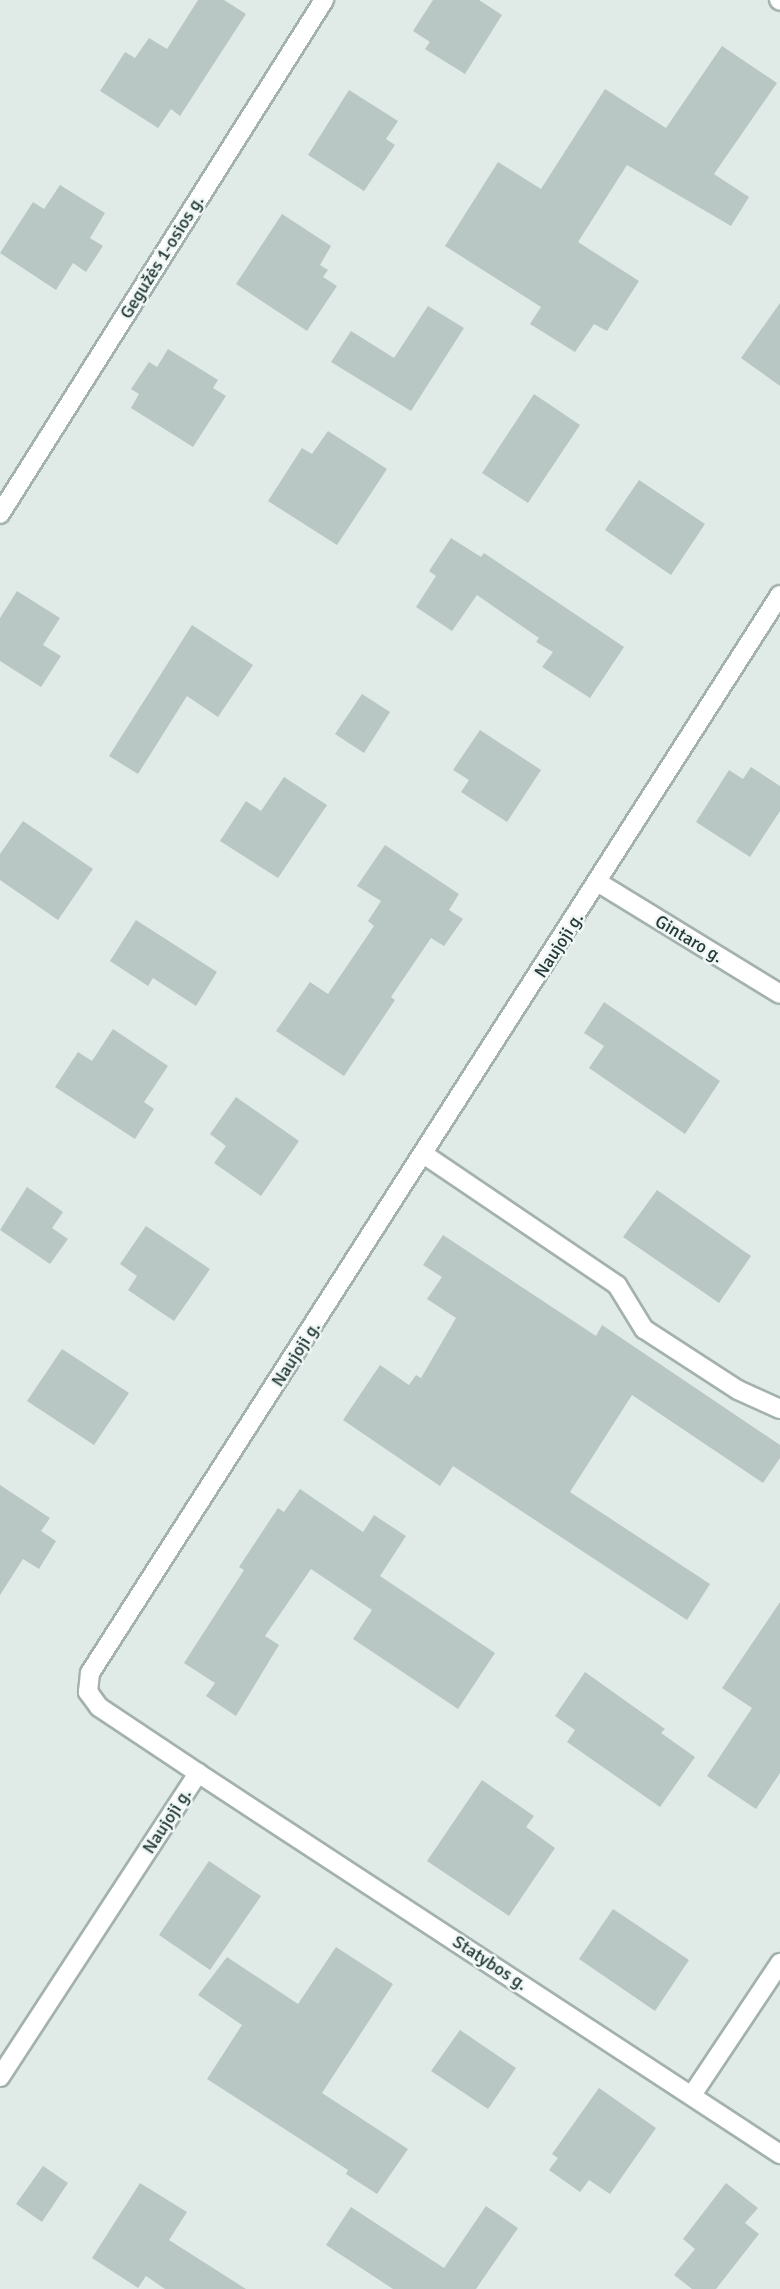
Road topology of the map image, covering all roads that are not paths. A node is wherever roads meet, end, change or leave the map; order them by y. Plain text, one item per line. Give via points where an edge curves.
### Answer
1 (324, 0) edge
2 (0, 514) edge
3 (780, 595) edge
4 (599, 884) junction
5 (780, 994) edge
6 (425, 1155) junction
7 (780, 1409) edge
8 (198, 1773) junction
9 (780, 1963) edge
10 (0, 2077) edge
11 (692, 2095) junction
12 (780, 2154) edge

1 - 2 street, Gegužės 1-osios g.
3 - 4 street, Naujoji g.
4 - 5 street, Gintaro g.
4 - 6 street, Naujoji g.
6 - 7 street via 617,1285 644,1329 738,1390
6 - 8 street, Naujoji g. via 90,1673 88,1692 99,1707
8 - 10 street, Naujoji g.
8 - 11 street, Statybos g.
9 - 11 street
11 - 12 street, Statybos g.

